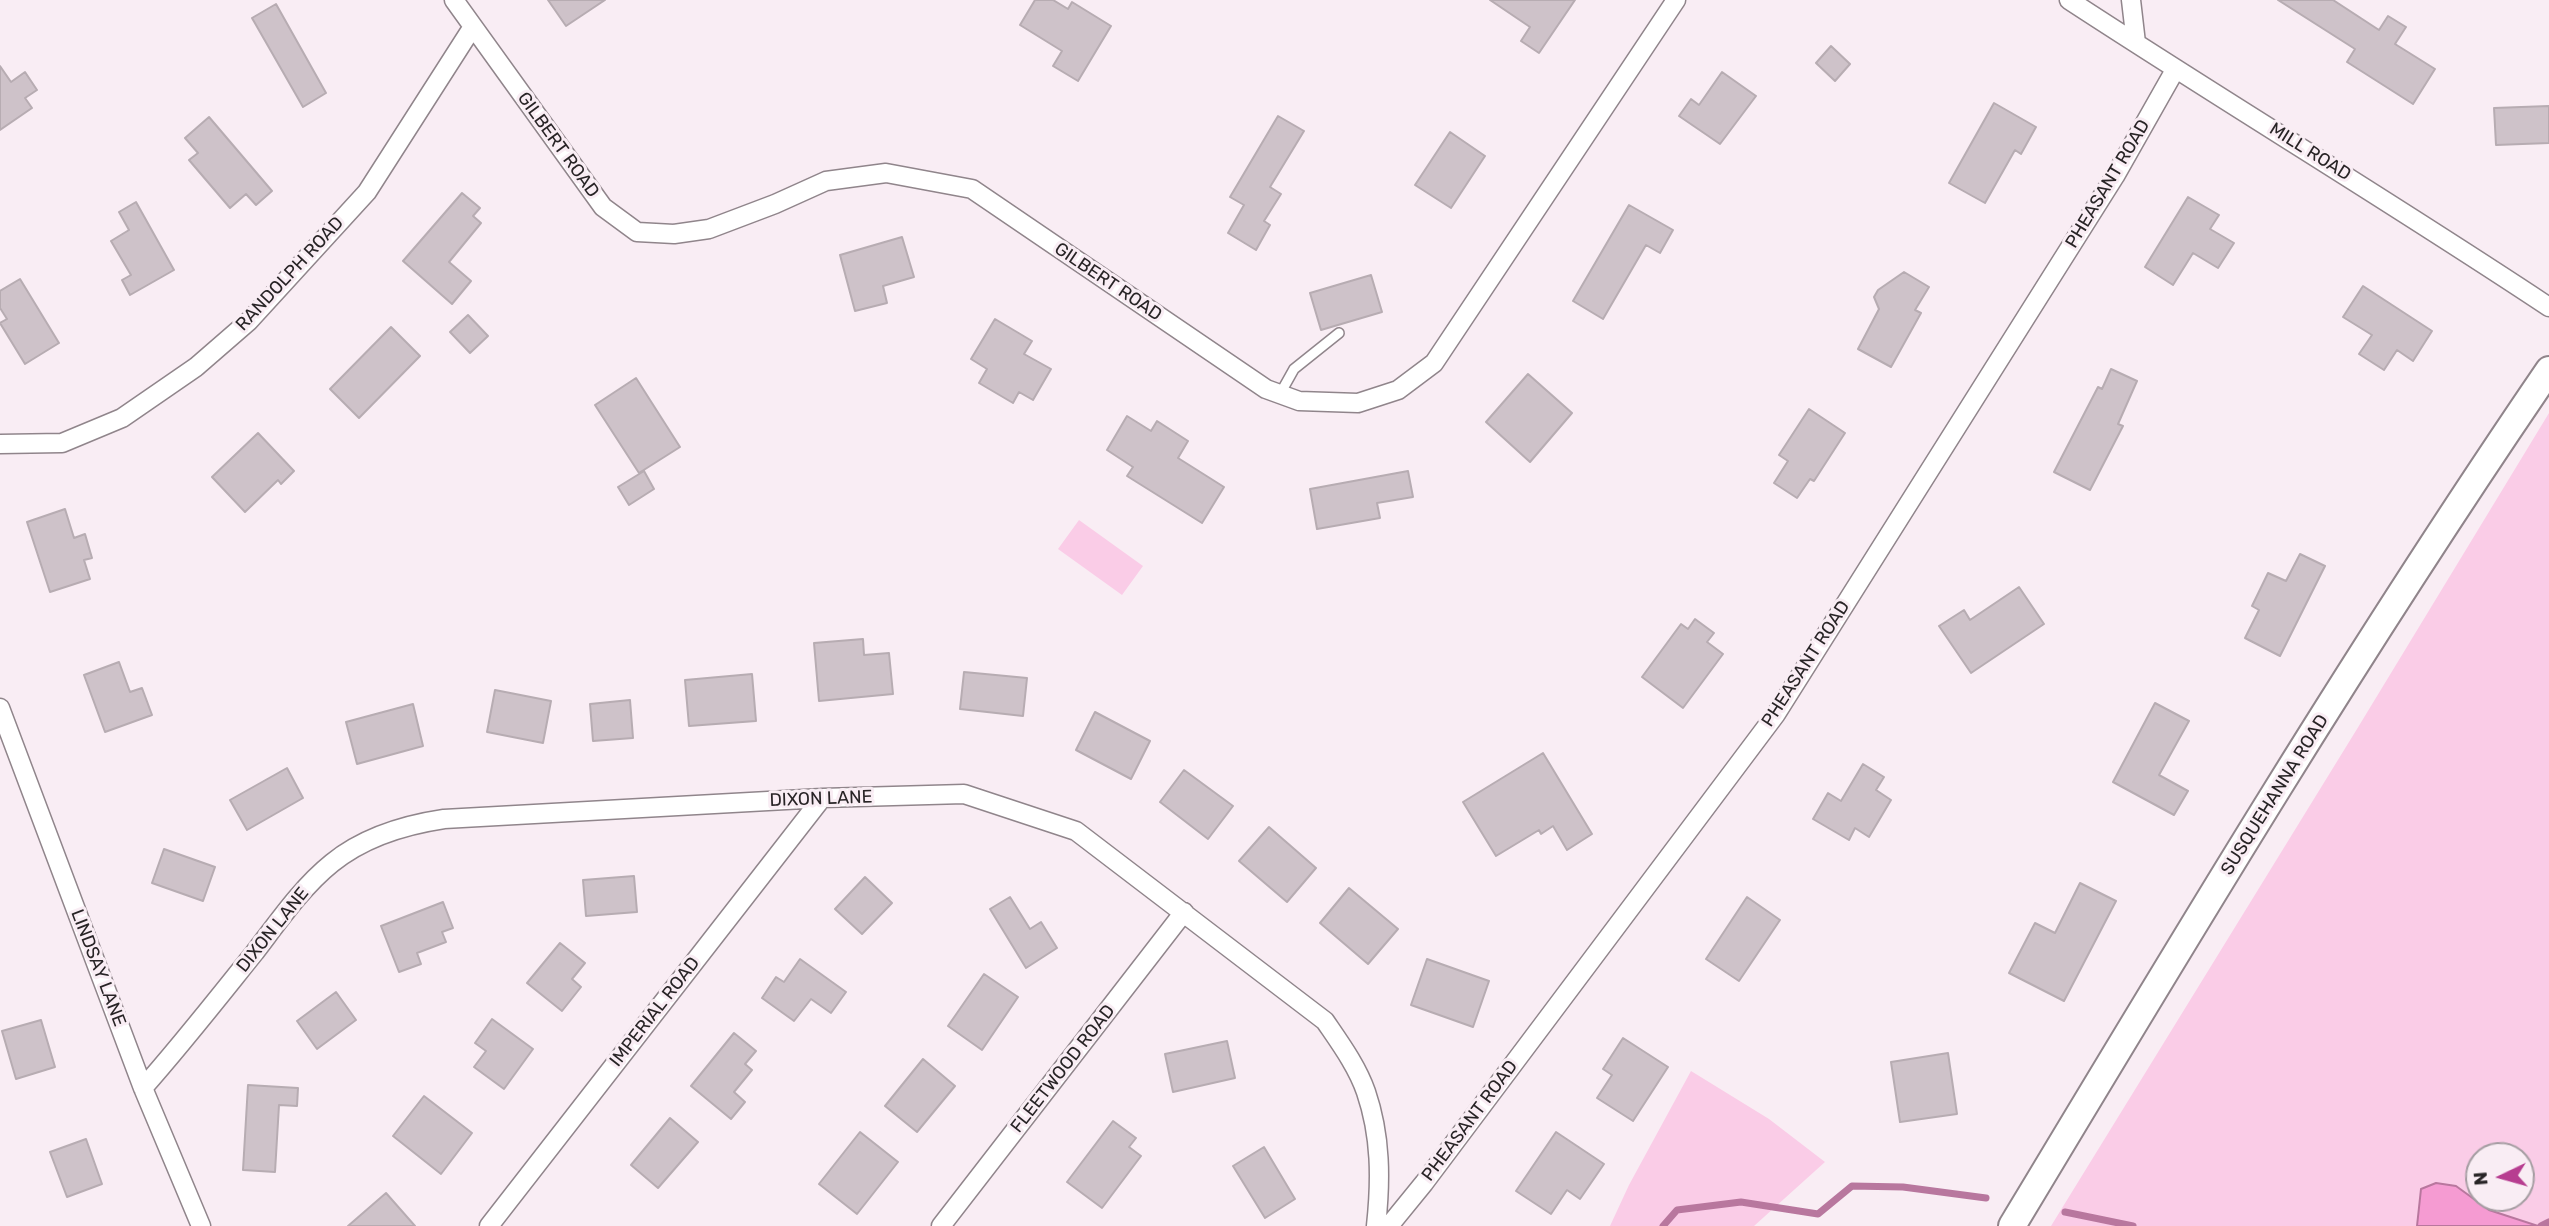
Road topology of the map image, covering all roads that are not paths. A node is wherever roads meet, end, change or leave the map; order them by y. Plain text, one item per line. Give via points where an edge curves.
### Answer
1 (454, 0) edge
2 (1676, 0) edge
3 (2069, 0) edge
4 (2131, 0) edge
5 (472, 28) junction
6 (2136, 43) junction
7 (2175, 70) junction
8 (2549, 307) edge
9 (1339, 333) dead end
10 (2549, 370) edge
11 (1280, 394) junction
12 (0, 444) edge
13 (0, 708) edge
14 (822, 798) junction
15 (1184, 912) junction
16 (143, 1088) junction
17 (201, 1226) edge
18 (488, 1226) edge
19 (941, 1226) edge
20 (1376, 1226) edge
21 (1389, 1226) edge
22 (2012, 1226) edge

1 - 5 street, GILBERT ROAD
2 - 11 street, GILBERT ROAD via 1434,363 1398,390 1358,403 1299,401
3 - 6 street, MILL ROAD
4 - 6 street
5 - 11 street, GILBERT ROAD via 603,207 637,232 674,234 709,229 826,181 886,173 972,189 1266,389
5 - 12 street, RANDOLPH ROAD via 367,192 249,321 195,367 122,418 62,443
6 - 7 street, MILL ROAD
7 - 8 street, MILL ROAD via 2305,148
7 - 21 street, PHEASANT ROAD via 2115,176 1776,714
9 - 11 lane via 1294,369
10 - 22 main road, SUSQUEHANNA ROAD via 2330,705
13 - 16 street, LINDSAY LANE
14 - 15 street, DIXON LANE via 964,794 1076,831
14 - 16 street, DIXON LANE via 444,819 370,839 331,863 303,892
14 - 18 street, IMPERIAL ROAD
15 - 19 street, FLEETWOOD ROAD
15 - 20 street, DIXON LANE via 1325,1021 1347,1054 1365,1090 1375,1126 1381,1184
16 - 17 street, LINDSAY LANE

